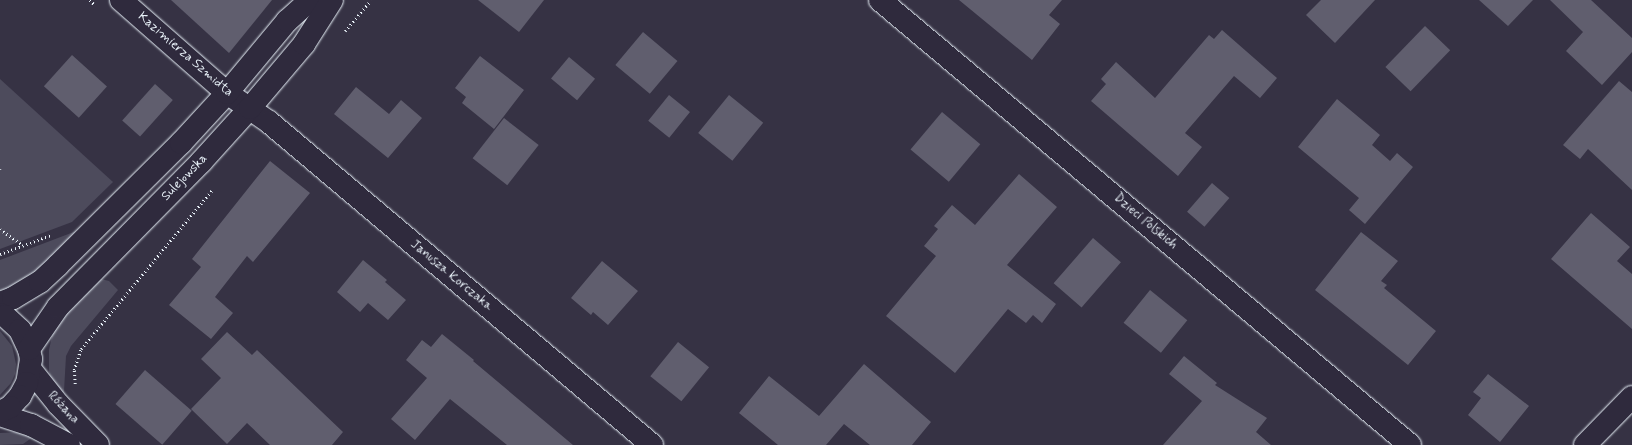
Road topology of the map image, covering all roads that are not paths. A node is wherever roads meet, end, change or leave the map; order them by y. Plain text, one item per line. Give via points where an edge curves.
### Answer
1 (121, 0) edge
2 (310, 0) edge
3 (332, 0) edge
4 (880, 0) edge
5 (227, 93) junction
6 (250, 108) junction
7 (0, 303) edge
8 (0, 314) edge
9 (30, 359) junction
10 (1632, 396) edge
11 (0, 414) edge
12 (69, 445) edge
13 (98, 445) edge
14 (652, 445) edge
15 (1410, 445) edge
16 (1585, 445) edge

1 - 5 street, Kazimierza Szmidta
2 - 5 street, Sulejowska via 287,21
3 - 6 street, Sulejowska via 304,44
4 - 15 street, Dzieci Polskich
5 - 6 street, Kazimierza Szmidta
5 - 7 street, Sulejowska via 181,143 40,282 14,298
6 - 9 street, Sulejowska via 201,162 58,307
6 - 14 street, Janusza Korczaka
8 - 9 street, Różana via 20,330
9 - 11 street, Sulejowska via 27,383 20,396
9 - 13 street, Różana via 43,387
10 - 16 street
11 - 12 street, Różana via 31,425

